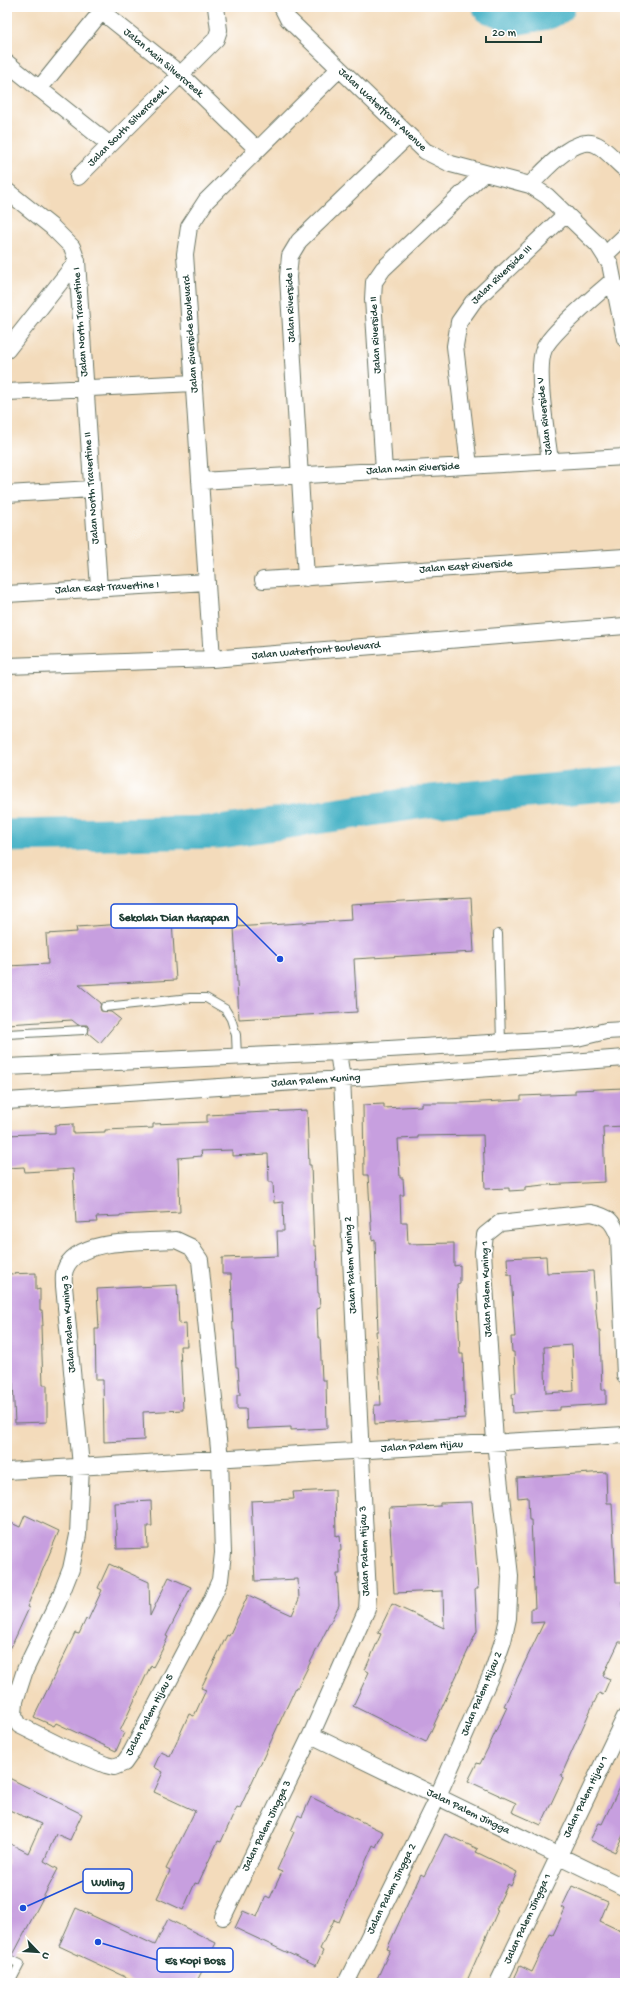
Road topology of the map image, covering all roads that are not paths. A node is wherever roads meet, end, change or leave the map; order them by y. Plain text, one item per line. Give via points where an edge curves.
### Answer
1 (216, 7) edge
2 (282, 7) edge
3 (103, 9) edge
4 (7, 63) edge
5 (339, 69) junction
6 (180, 74) junction
7 (40, 89) junction
8 (408, 136) junction
9 (110, 145) junction
10 (258, 149) junction
11 (625, 169) edge
12 (484, 172) junction
13 (78, 177) dead end
14 (530, 185) junction
15 (7, 192) edge
16 (566, 214) junction
17 (625, 236) edge
18 (605, 255) junction
19 (78, 261) junction
20 (614, 280) junction
21 (625, 339) edge
22 (7, 350) edge
23 (194, 383) junction
24 (86, 388) junction
25 (7, 392) edge
26 (625, 457) edge
27 (550, 461) junction
28 (469, 466) junction
29 (384, 470) junction
30 (301, 475) junction
31 (200, 481) junction
32 (92, 488) junction
33 (7, 494) edge
34 (625, 557) edge
35 (306, 578) junction
36 (264, 580) dead end
37 (207, 582) junction
38 (99, 588) junction
39 (7, 594) edge
40 (625, 626) edge
41 (212, 659) junction
42 (7, 666) edge
43 (498, 934) dead end
44 (105, 1007) dead end
45 (625, 1022) edge
46 (84, 1030) dead end
47 (625, 1030) edge
48 (606, 1031) junction
49 (7, 1034) edge
50 (501, 1042) junction
51 (338, 1052) junction
52 (237, 1057) junction
53 (625, 1058) edge
54 (7, 1067) edge
55 (342, 1079) junction
56 (7, 1101) edge
57 (625, 1376) edge
58 (625, 1435) edge
59 (496, 1442) junction
60 (361, 1450) junction
61 (220, 1459) junction
62 (81, 1466) junction
63 (7, 1471) edge
64 (625, 1717) edge
65 (311, 1735) junction
66 (437, 1798) junction
67 (558, 1855) junction
68 (625, 1888) edge
69 (223, 1917) dead end
70 (7, 1958) edge
71 (347, 1981) dead end
72 (10, 1983) edge
73 (498, 1983) edge

1 - 6 street, Jalan South Silvercreek I via 219,30 216,39
2 - 5 street, Jalan Waterfront Avenue via 288,19
3 - 6 street, Jalan Main Silvercreek
3 - 7 street
4 - 7 street
5 - 8 street, Jalan Waterfront Avenue
5 - 10 street, Jalan Riverside Boulevard
6 - 9 street, Jalan South Silvercreek I
6 - 10 street, Jalan Main Silvercreek
7 - 9 street
8 - 12 street, Jalan Waterfront Avenue via 425,151 451,164
8 - 30 street, Jalan Riverside I via 299,241 290,256 288,277
9 - 13 street, Jalan South Silvercreek I
10 - 23 street, Jalan Riverside Boulevard via 206,201 189,227 185,254
11 - 14 street via 597,144 585,142 573,146
12 - 14 street, Jalan Waterfront Avenue
12 - 29 street, Jalan Riverside II via 383,269 374,282
14 - 16 street, Jalan Waterfront Avenue via 547,196
15 - 19 street, Jalan North Travertine I via 72,246
16 - 18 street, Jalan Waterfront Avenue
16 - 28 street, Jalan Riverside III via 473,302 459,322 456,346
17 - 18 street
18 - 20 street, Jalan Waterfront Avenue
19 - 22 street
19 - 24 street, Jalan North Travertine I
20 - 21 street, Jalan Waterfront Avenue
20 - 27 street, Jalan Riverside V via 554,335 544,348 540,369
23 - 24 street
23 - 31 street, Jalan Riverside Boulevard
24 - 25 street
24 - 32 street, Jalan North Travertine II
26 - 27 street, Jalan Main Riverside
27 - 28 street, Jalan Main Riverside
28 - 29 street, Jalan Main Riverside
29 - 30 street, Jalan Main Riverside
30 - 31 street, Jalan Main Riverside
30 - 35 street
31 - 37 street, Jalan Riverside Boulevard
32 - 33 street
32 - 38 street, Jalan North Travertine II
34 - 35 street, Jalan East Riverside
35 - 36 street, Jalan East Riverside
37 - 38 street, Jalan East Travertine I
37 - 41 street, Jalan Riverside Boulevard
38 - 39 street, Jalan East Travertine I
40 - 41 street, Jalan Waterfront Boulevard
41 - 42 street, Jalan Waterfront Boulevard
43 - 50 lane
44 - 52 lane via 206,998 225,1009 231,1019 236,1035
45 - 48 street
46 - 49 lane
47 - 48 street
48 - 50 street via 577,1038
50 - 51 street
51 - 52 street
51 - 55 street, Jalan Palem Kuning 2
52 - 54 street
53 - 55 street, Jalan Palem Kuning
55 - 56 street, Jalan Palem Kuning
55 - 60 street, Jalan Palem Kuning 2
57 - 59 street, Jalan Palem Kuning 1 via 619,1237 613,1224 605,1216 591,1213 500,1223 485,1235 483,1252
58 - 59 street, Jalan Palem Hijau
59 - 60 street, Jalan Palem Hijau
59 - 66 street, Jalan Palem Hijau 2 via 510,1576 508,1618 492,1673
60 - 61 street, Jalan Palem Hijau
60 - 65 street, Jalan Palem Hijau 3 via 367,1609
61 - 62 street, Jalan Palem Hijau
61 - 62 street, Jalan Palem Kuning 3 via 200,1260 191,1246 176,1240 102,1245 80,1252 64,1270
61 - 62 street, Jalan Palem Hijau 5 via 223,1553 220,1580 131,1753 124,1763 114,1767 69,1750 19,1726 14,1716 14,1701 25,1670 58,1602 74,1557 78,1535
62 - 63 street, Jalan Palem Hijau
64 - 67 street, Jalan Palem Hijau 1
65 - 66 street, Jalan Palem Jingga
65 - 69 street, Jalan Palem Jingga 3
66 - 67 street, Jalan Palem Jingga
66 - 71 street, Jalan Palem Jingga 2
67 - 68 street, Jalan Palem Jingga
67 - 73 street, Jalan Palem Jingga 1
70 - 72 lane via 20,1964

